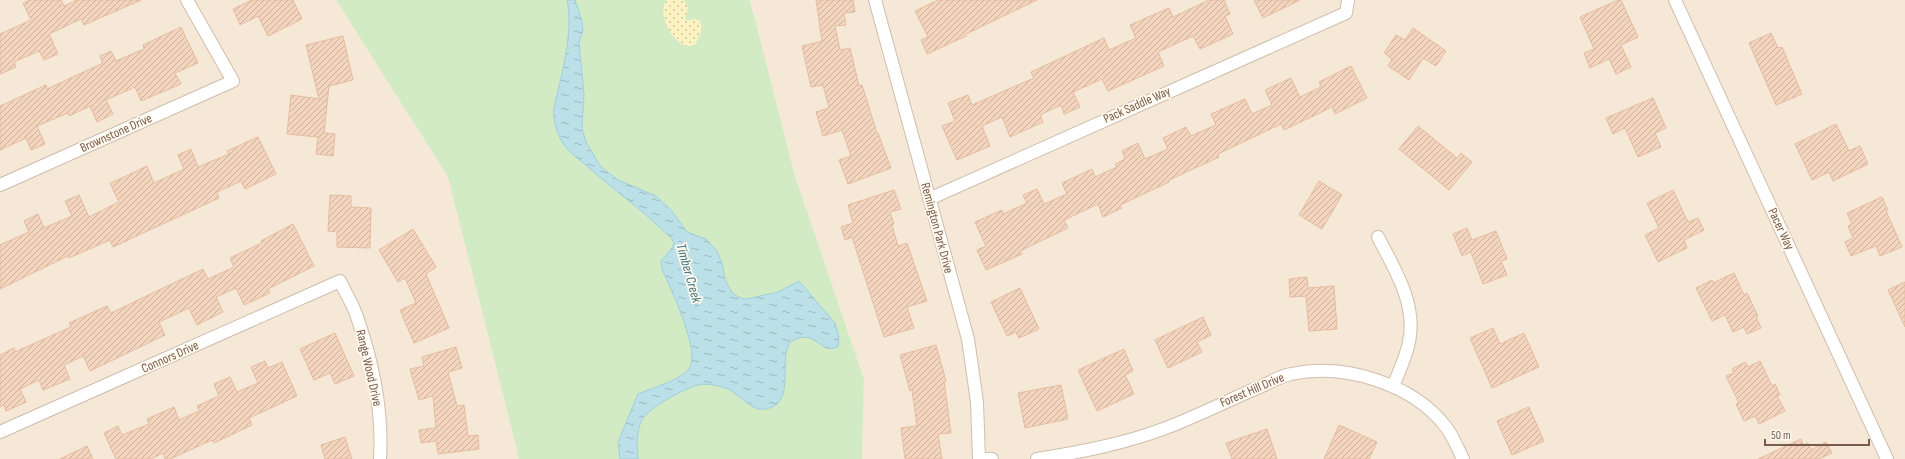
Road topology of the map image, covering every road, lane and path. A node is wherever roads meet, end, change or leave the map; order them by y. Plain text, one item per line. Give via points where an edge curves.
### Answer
1 (186, 0) edge
2 (876, 0) edge
3 (1348, 0) edge
4 (1675, 0) edge
5 (0, 185) edge
6 (929, 199) junction
7 (1378, 237) dead end
8 (340, 281) joint
9 (1393, 386) junction
10 (0, 432) edge
11 (380, 459) edge
12 (979, 459) edge
13 (992, 459) edge
14 (1037, 459) edge
15 (1463, 459) edge
16 (1887, 459) edge

1 - 5 street, Brownstone Drive via 233,81
2 - 6 street, Remington Park Drive
3 - 6 street, Pack Saddle Way via 1346,13
4 - 16 street, Pacer Way
6 - 12 street, Remington Park Drive via 968,339 977,402
7 - 9 street via 1403,288 1410,316 1409,341
8 - 10 street, Connors Drive
8 - 11 street, Range Wood Drive via 355,313 372,375 378,406
9 - 14 street, Forest Hill Drive via 1381,381 1337,373 1290,374 1165,428 1098,449
9 - 15 street, Forest Hill Drive via 1423,404 1447,427
12 - 13 street

